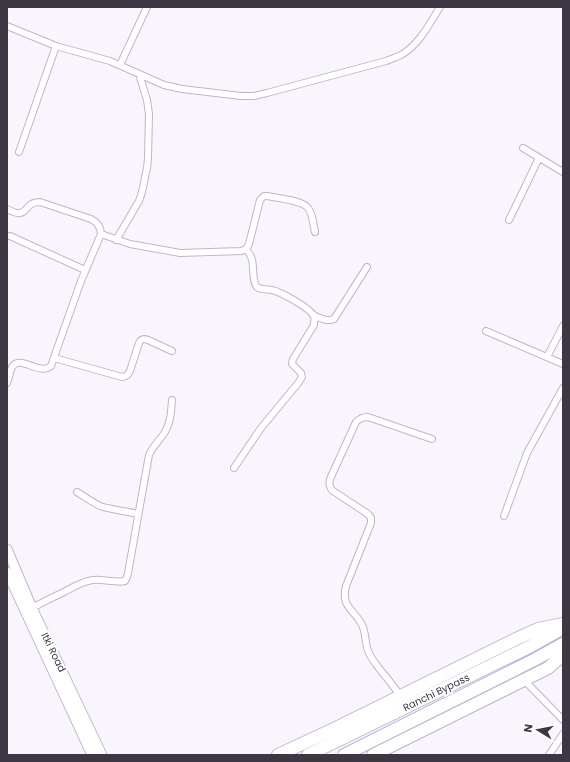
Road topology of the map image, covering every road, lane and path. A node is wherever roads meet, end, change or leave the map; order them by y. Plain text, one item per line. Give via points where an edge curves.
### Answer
1 (146, 7) edge
2 (440, 7) edge
3 (7, 26) edge
4 (56, 46) junction
5 (120, 65) junction
6 (139, 74) junction
7 (523, 148) dead end
8 (19, 152) dead end
9 (539, 158) junction
10 (563, 172) edge
11 (7, 209) edge
12 (509, 220) dead end
13 (315, 232) dead end
14 (101, 234) junction
15 (10, 236) dead end
16 (116, 240) junction
17 (246, 249) junction
18 (367, 266) dead end
19 (85, 270) junction
20 (314, 315) junction
21 (563, 326) edge
22 (486, 331) dead end
23 (172, 351) dead end
24 (547, 357) junction
25 (54, 358) junction
26 (563, 364) edge
27 (7, 383) edge
28 (563, 388) edge
29 (172, 400) dead end
30 (432, 439) dead end
31 (234, 468) dead end
32 (77, 492) dead end
33 (138, 514) junction
34 (504, 516) dead end
35 (7, 549) edge
36 (7, 572) edge
37 (32, 608) junction
38 (563, 624) edge
39 (563, 628) edge
40 (563, 644) edge
41 (563, 655) edge
42 (524, 680) junction
43 (400, 695) junction
44 (563, 720) edge
45 (563, 734) edge
46 (92, 755) edge
47 (102, 755) edge
48 (278, 755) edge
49 (308, 755) edge
50 (344, 755) edge
51 (376, 755) edge
52 (549, 755) edge

1 - 5 street
2 - 6 street via 419,38 403,54 254,96 182,89
3 - 4 street
4 - 5 street
4 - 8 street
5 - 6 street
6 - 16 street via 149,114 147,168 139,201
7 - 9 street
9 - 10 street
9 - 12 street
11 - 14 street via 20,213 31,204 40,202 91,219 100,227
13 - 17 street via 311,214 304,204 264,196 260,200
14 - 16 street
14 - 19 street
15 - 19 street
16 - 17 street via 180,253 236,252
17 - 20 street via 253,261 257,286 278,292
18 - 20 street via 334,319 326,320
19 - 25 street
20 - 31 street via 314,325 292,364 301,372 302,377 261,428
21 - 24 street
22 - 24 street
23 - 25 street via 148,340 141,340 130,372 122,377
24 - 26 street
25 - 27 street via 48,369 16,363
28 - 34 street via 527,453
29 - 33 street via 166,431 149,455
30 - 43 street via 368,417 359,418 329,483 332,491 371,518 346,586 344,599 362,624 372,658
32 - 33 street via 100,506
33 - 37 street via 125,581 86,582
35 - 37 main road, Itki Road
36 - 46 main road
37 - 47 main road, Itki Road
38 - 43 highway via 538,629
39 - 49 highway, Ranchi Bypass
40 - 50 highway, Ranchi Bypass
41 - 42 highway via 548,668
42 - 44 street
42 - 51 highway
43 - 48 highway
45 - 52 street

